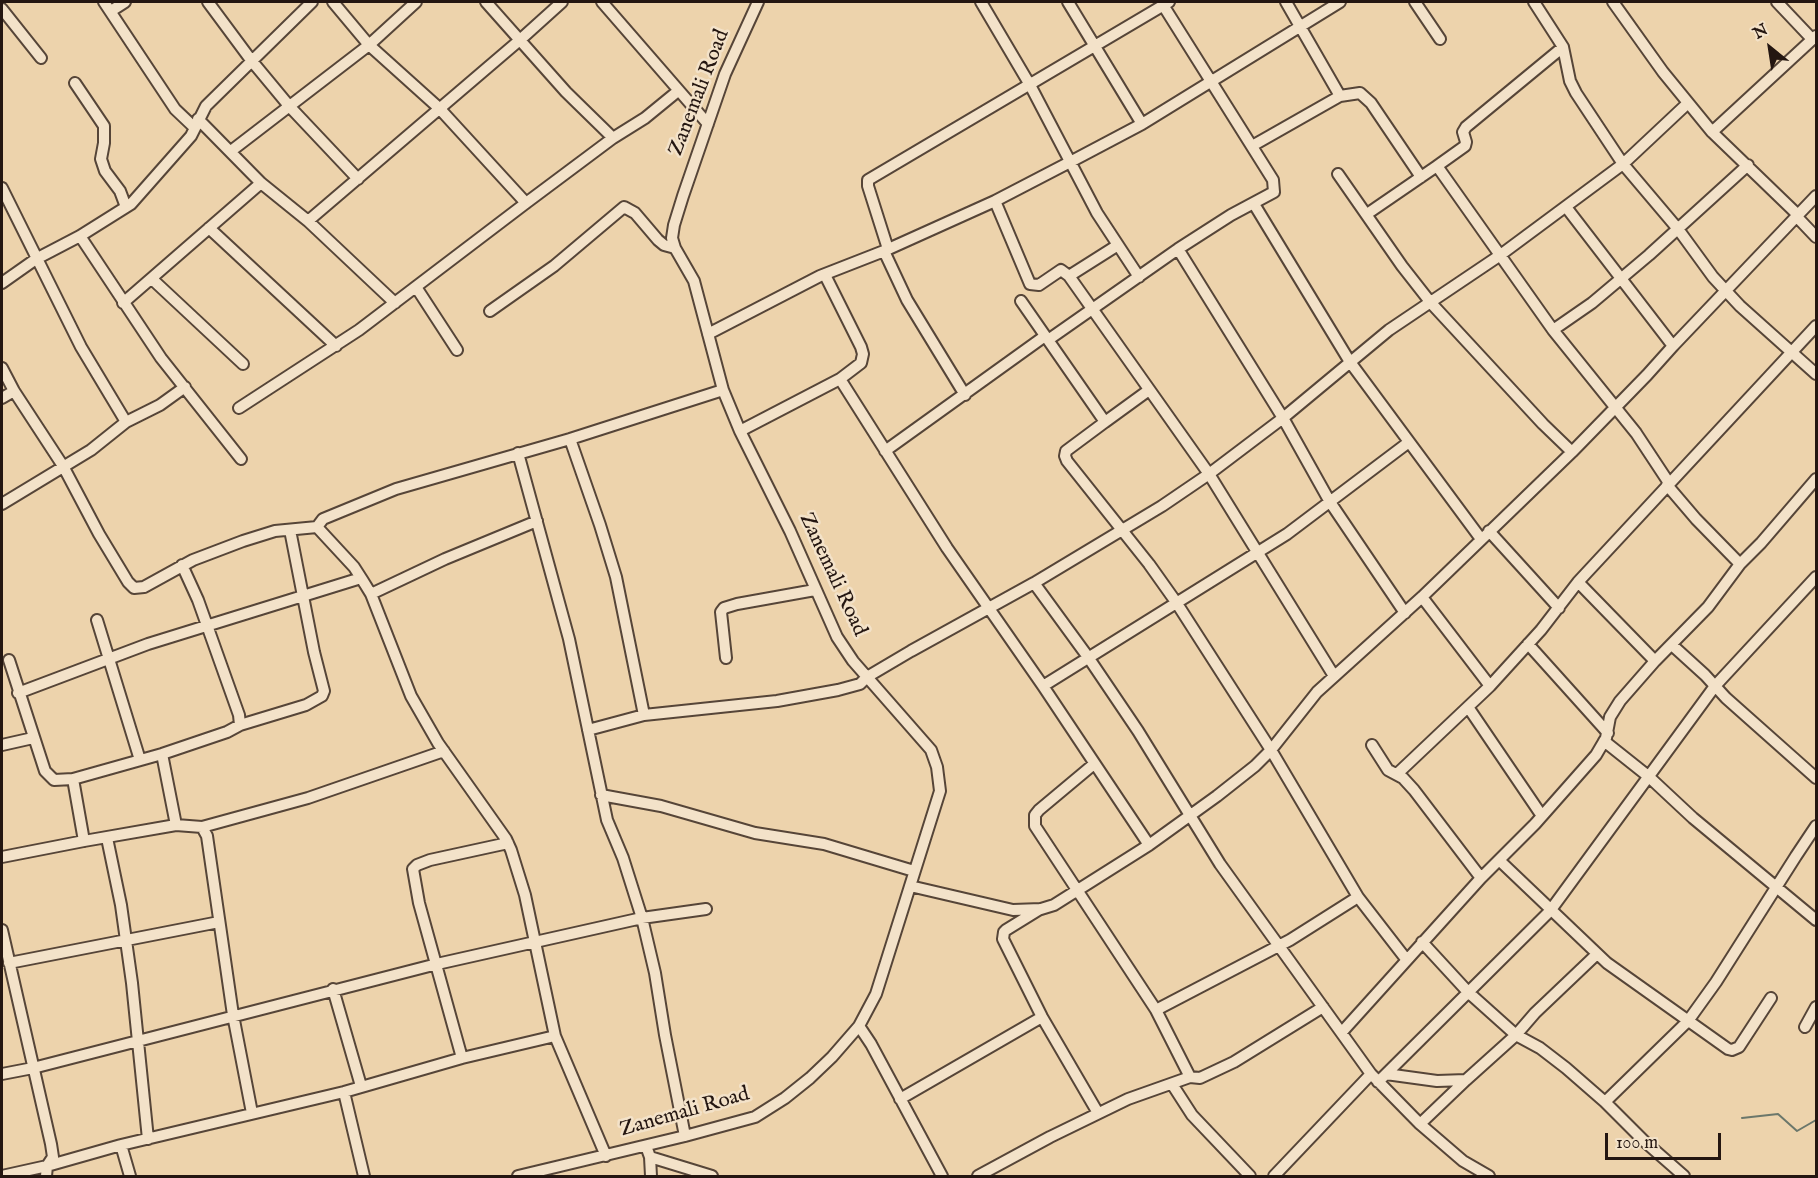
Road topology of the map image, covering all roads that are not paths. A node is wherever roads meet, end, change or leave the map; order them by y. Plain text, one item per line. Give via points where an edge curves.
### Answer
1 (104, 2) edge
2 (125, 2) edge
3 (208, 2) edge
4 (312, 2) edge
5 (333, 2) edge
6 (416, 2) edge
7 (486, 2) edge
8 (562, 2) edge
9 (602, 2) edge
10 (758, 2) edge
11 (981, 2) edge
12 (1068, 2) edge
13 (1286, 2) edge
14 (1340, 2) edge
15 (1416, 2) edge
16 (1534, 2) edge
17 (1613, 2) edge
18 (1777, 2) edge
19 (1166, 3) edge
20 (2, 9) edge
21 (111, 11) junction
22 (1300, 26) junction
23 (1814, 37) edge
24 (521, 39) junction
25 (1440, 39) dead end
26 (369, 45) junction
27 (1096, 46) junction
28 (1563, 48) junction
29 (41, 58) dead end
30 (251, 60) junction
31 (1211, 80) junction
32 (75, 83) dead end
33 (1030, 85) junction
34 (678, 91) junction
35 (1340, 96) junction
36 (1688, 103) junction
37 (290, 107) junction
38 (439, 108) junction
39 (197, 123) junction
40 (708, 124) junction
41 (1142, 124) junction
42 (1712, 132) junction
43 (614, 138) junction
44 (1251, 146) junction
45 (231, 151) junction
46 (1072, 161) junction
47 (1623, 164) junction
48 (1748, 165) junction
49 (1437, 166) junction
50 (1338, 174) dead end
51 (1421, 177) junction
52 (358, 179) junction
53 (261, 183) junction
54 (2, 188) edge
55 (1816, 196) edge
56 (995, 201) junction
57 (526, 203) junction
58 (1254, 204) junction
59 (126, 207) junction
60 (1566, 207) junction
61 (1366, 214) junction
62 (1798, 216) junction
63 (308, 221) junction
64 (209, 228) junction
65 (1678, 229) junction
66 (80, 236) junction
67 (1816, 237) edge
68 (1118, 245) junction
69 (675, 248) junction
70 (1178, 249) junction
71 (886, 250) junction
72 (1499, 256) junction
73 (36, 259) junction
74 (825, 275) junction
75 (1069, 276) junction
76 (1139, 277) junction
77 (1621, 278) junction
78 (152, 279) junction
79 (2, 283) edge
80 (416, 287) junction
81 (1725, 290) junction
82 (1021, 301) dead end
83 (123, 303) junction
84 (395, 303) junction
85 (1431, 303) junction
86 (1092, 308) junction
87 (490, 311) dead end
88 (1816, 326) edge
89 (1553, 330) junction
90 (708, 334) junction
91 (1046, 338) junction
92 (336, 346) junction
93 (1672, 346) junction
94 (458, 350) dead end
95 (1792, 353) junction
96 (1350, 362) junction
97 (243, 364) dead end
98 (2, 368) edge
99 (1816, 374) edge
100 (840, 379) junction
101 (185, 387) junction
102 (723, 390) junction
103 (1149, 390) junction
104 (14, 391) junction
105 (964, 395) junction
106 (2, 398) edge
107 (239, 408) dead end
108 (1615, 408) junction
109 (1283, 418) junction
110 (126, 422) junction
111 (1105, 422) junction
112 (740, 431) junction
113 (570, 439) junction
114 (1408, 442) junction
115 (885, 450) junction
116 (1572, 452) junction
117 (518, 453) junction
118 (241, 459) dead end
119 (63, 466) junction
120 (1209, 474) junction
121 (1816, 478) edge
122 (1668, 484) junction
123 (1330, 502) junction
124 (2, 504) edge
125 (537, 520) junction
126 (317, 527) junction
127 (290, 530) junction
128 (1123, 530) junction
129 (1485, 535) junction
130 (1259, 552) junction
131 (1740, 564) junction
132 (182, 565) junction
133 (1816, 577) edge
134 (361, 578) junction
135 (1578, 582) junction
136 (1034, 583) junction
137 (815, 590) junction
138 (370, 594) junction
139 (304, 597) junction
140 (1422, 597) junction
141 (1176, 602) junction
142 (989, 608) junction
143 (1559, 608) junction
144 (1405, 613) junction
145 (97, 620) dead end
146 (208, 627) junction
147 (1528, 644) junction
148 (1672, 645) junction
149 (1088, 657) junction
150 (110, 658) junction
151 (726, 658) dead end
152 (9, 660) dead end
153 (1655, 661) junction
154 (1334, 676) junction
155 (867, 677) junction
156 (1043, 686) junction
157 (1490, 686) junction
158 (1715, 686) junction
159 (18, 693) junction
160 (1468, 707) junction
161 (644, 715) junction
162 (240, 725) junction
163 (588, 730) junction
164 (1606, 737) junction
165 (33, 738) junction
166 (2, 745) edge
167 (1372, 745) dead end
168 (1271, 750) junction
169 (444, 752) junction
170 (162, 754) junction
171 (140, 760) junction
172 (1094, 764) junction
173 (1397, 774) junction
174 (1648, 776) junction
175 (1816, 778) edge
176 (73, 779) junction
177 (601, 795) junction
178 (1190, 816) junction
179 (1542, 816) junction
180 (176, 825) junction
181 (1816, 826) edge
182 (202, 827) junction
183 (107, 838) junction
184 (84, 841) junction
185 (508, 843) junction
186 (1149, 845) junction
187 (2, 857) edge
188 (1500, 861) junction
189 (914, 871) junction
190 (1481, 878) junction
191 (910, 886) junction
192 (1776, 886) junction
193 (1078, 888) junction
194 (1358, 897) junction
195 (706, 909) dead end
196 (1041, 909) junction
197 (1550, 911) junction
198 (642, 918) junction
199 (1816, 920) edge
200 (219, 922) junction
201 (2, 930) edge
202 (126, 941) junction
203 (1422, 942) junction
204 (534, 944) junction
205 (1279, 946) junction
206 (1597, 954) junction
207 (1406, 959) junction
208 (9, 963) junction
209 (437, 964) junction
210 (333, 989) junction
211 (1468, 992) junction
212 (1771, 998) dead end
213 (1323, 1007) junction
214 (1816, 1007) edge
215 (1156, 1010) junction
216 (233, 1015) junction
217 (1042, 1017) junction
218 (1688, 1021) junction
219 (859, 1026) junction
220 (1805, 1027) dead end
221 (1342, 1032) junction
222 (1515, 1035) junction
223 (555, 1036) junction
224 (138, 1041) junction
225 (462, 1058) junction
226 (33, 1068) junction
227 (2, 1074) edge
228 (1379, 1076) junction
229 (1190, 1077) junction
230 (1466, 1080) junction
231 (1172, 1084) junction
232 (361, 1086) junction
233 (344, 1092) junction
234 (900, 1099) junction
235 (1605, 1102) junction
236 (252, 1113) junction
237 (1098, 1113) junction
238 (1420, 1124) junction
239 (685, 1136) junction
240 (148, 1139) junction
241 (121, 1145) junction
242 (648, 1151) junction
243 (606, 1156) junction
244 (47, 1171) edge
245 (533, 1175) edge
246 (2, 1176) edge
247 (130, 1176) edge
248 (364, 1176) edge
249 (518, 1176) edge
250 (651, 1176) edge
251 (712, 1176) edge
252 (942, 1176) edge
253 (978, 1176) edge
254 (1250, 1176) edge
255 (1274, 1176) edge
256 (1489, 1176) edge
257 (1684, 1176) edge

1 - 21 street
2 - 21 street
3 - 30 street
4 - 30 street
5 - 26 street
6 - 26 street
7 - 24 street
8 - 24 street
9 - 34 street
10 - 40 street, Zanemali Road via 725,74
11 - 33 street
12 - 27 street
13 - 22 street
14 - 22 street
15 - 25 street
16 - 28 street
17 - 36 street
18 - 23 street
19 - 27 street
19 - 31 street
20 - 29 street
21 - 39 street via 175,109
22 - 31 street
22 - 35 street
23 - 42 street
24 - 38 street
24 - 43 street via 561,86
26 - 37 street
26 - 38 street
27 - 33 street
27 - 41 street
28 - 47 street via 1576,93
28 - 49 street via 1466,127 1462,132 1465,146
30 - 37 street
30 - 39 street via 206,106
31 - 41 street
31 - 44 street
32 - 59 street via 104,126 101,159
33 - 46 street
33 - 71 street via 868,180
34 - 40 street
34 - 43 street
35 - 44 street
35 - 51 street via 1365,96
36 - 42 street
36 - 47 street
37 - 45 street
37 - 52 street
38 - 52 street
38 - 57 street
39 - 45 street
39 - 59 street via 184,144
40 - 69 street, Zanemali Road via 674,225
41 - 46 street
42 - 48 street
43 - 57 street
44 - 58 street via 1275,189
45 - 53 street
46 - 56 street
46 - 68 street via 1097,213
47 - 60 street
47 - 65 street
48 - 62 street
48 - 65 street
49 - 51 street
49 - 72 street
50 - 61 street
51 - 61 street
52 - 63 street
53 - 63 street
53 - 64 street
54 - 73 street
55 - 62 street
56 - 71 street
56 - 75 street via 1030,284 1039,285 1061,270
57 - 80 street
58 - 70 street
58 - 96 street
59 - 66 street
60 - 72 street
60 - 77 street
61 - 85 street
62 - 67 street
62 - 81 street
63 - 84 street
64 - 78 street
64 - 92 street
65 - 77 street
65 - 81 street
66 - 73 street
66 - 83 street
68 - 75 street
68 - 76 street
69 - 87 street via 664,245 635,213 624,207 544,273
69 - 90 street, Zanemali Road via 694,281
70 - 76 street
70 - 109 street
71 - 74 street
71 - 105 street via 907,300
72 - 85 street
72 - 89 street
73 - 79 street
73 - 110 street via 81,347
74 - 90 street
74 - 100 street via 863,354 861,363
75 - 86 street
76 - 86 street
77 - 89 street
77 - 93 street
78 - 83 street
78 - 97 street
80 - 84 street
80 - 94 street
81 - 93 street
81 - 95 street
82 - 91 street
83 - 101 street
84 - 92 street
85 - 96 street
85 - 116 street
86 - 91 street
86 - 103 street
88 - 95 street
89 - 108 street
90 - 102 street, Zanemali Road
91 - 105 street
91 - 111 street
92 - 107 street
93 - 108 street
95 - 99 street
95 - 122 street
96 - 109 street
96 - 114 street
98 - 104 street
100 - 112 street
100 - 115 street
101 - 110 street
101 - 118 street
102 - 112 street, Zanemali Road
102 - 113 street
103 - 111 street
103 - 120 street
104 - 106 street
104 - 119 street
105 - 115 street
108 - 116 street
108 - 122 street
109 - 120 street
109 - 123 street
110 - 119 street
111 - 128 street via 1066,451 1065,456
112 - 137 street, Zanemali Road
113 - 117 street
113 - 161 street via 616,577
114 - 123 street
114 - 129 street
115 - 142 street
116 - 129 street
117 - 125 street
117 - 126 street via 396,489 323,519
119 - 124 street
119 - 132 street via 131,586 144,587
120 - 128 street
120 - 130 street
121 - 131 street
122 - 131 street
122 - 135 street
123 - 130 street
123 - 144 street
125 - 138 street
125 - 163 street
126 - 127 street
126 - 134 street
127 - 132 street via 243,540
127 - 139 street
128 - 136 street
128 - 141 street
129 - 140 street
129 - 143 street
130 - 141 street
130 - 154 street
131 - 148 street via 1708,607
132 - 146 street
133 - 158 street
134 - 138 street
134 - 139 street
135 - 143 street
135 - 153 street
136 - 142 street
136 - 149 street
137 - 151 street via 724,608 721,612
137 - 155 street, Zanemali Road via 837,638
138 - 169 street via 411,696
139 - 146 street
139 - 162 street via 322,696 306,705
140 - 144 street
140 - 157 street
141 - 149 street
141 - 168 street
142 - 155 street
142 - 156 street
143 - 147 street
144 - 154 street
145 - 150 street
146 - 150 street
146 - 162 street
147 - 157 street
147 - 164 street
148 - 153 street
148 - 158 street
149 - 156 street
149 - 178 street
150 - 159 street
150 - 171 street
152 - 159 street
153 - 164 street via 1620,701
154 - 168 street
155 - 161 street via 850,687 777,701
155 - 189 street, Zanemali Road via 931,750 937,766 940,791
156 - 172 street
157 - 160 street
158 - 174 street
158 - 175 street
159 - 165 street
160 - 173 street
160 - 179 street
161 - 163 street
162 - 170 street
163 - 177 street
164 - 174 street
164 - 179 street via 1596,755
165 - 166 street
165 - 176 street via 49,777
167 - 173 street via 1388,770
168 - 178 street
168 - 194 street
169 - 182 street via 308,798
169 - 185 street
170 - 171 street
170 - 180 street
171 - 176 street
172 - 186 street
172 - 193 street via 1039,810 1034,820
173 - 190 street via 1414,790
174 - 192 street
174 - 197 street
176 - 184 street
177 - 189 street via 661,806 755,833 824,844
177 - 198 street
178 - 186 street
178 - 205 street
179 - 188 street
180 - 182 street
180 - 183 street
181 - 192 street
182 - 200 street via 207,836
183 - 184 street
183 - 202 street
184 - 187 street
185 - 204 street via 525,895
185 - 209 street via 430,860 413,868
186 - 193 street
188 - 190 street
188 - 197 street
189 - 191 street, Zanemali Road
190 - 203 street
191 - 196 street via 1013,910
191 - 219 street, Zanemali Road via 876,994
192 - 199 street
192 - 218 street
193 - 196 street
193 - 215 street
194 - 205 street
194 - 207 street
195 - 198 street
196 - 217 street via 1003,935
197 - 206 street
197 - 211 street
198 - 204 street
198 - 239 street
200 - 202 street
200 - 216 street
201 - 208 street
202 - 208 street
202 - 224 street
203 - 207 street
203 - 211 street
204 - 209 street
204 - 223 street
205 - 213 street
205 - 215 street
206 - 218 street
206 - 222 street
207 - 221 street
208 - 226 street
209 - 210 street
209 - 225 street
210 - 216 street
210 - 232 street
211 - 222 street
211 - 228 street
212 - 218 street via 1742,1044 1732,1050
213 - 221 street
213 - 229 street via 1234,1062 1200,1078
214 - 220 street
215 - 229 street
216 - 224 street
216 - 236 street
217 - 234 street
217 - 237 street
218 - 235 street
219 - 234 street
219 - 239 street, Zanemali Road via 810,1078 755,1117
221 - 228 street
222 - 230 street
222 - 235 street via 1549,1054
223 - 225 street
223 - 243 street
224 - 226 street
224 - 240 street
225 - 232 street
226 - 227 street
226 - 244 street via 53,1157
228 - 230 street
228 - 238 street
228 - 255 street
229 - 231 street
230 - 238 street
231 - 237 street
231 - 254 street via 1192,1115
232 - 233 street
233 - 236 street
233 - 248 street
234 - 252 street
235 - 257 street
236 - 240 street
237 - 253 street
238 - 256 street via 1463,1161
239 - 242 street, Zanemali Road
240 - 241 street
241 - 244 street
241 - 247 street
242 - 243 street, Zanemali Road
242 - 250 street
242 - 251 street
243 - 245 street, Zanemali Road
244 - 246 street
245 - 249 street, Zanemali Road

